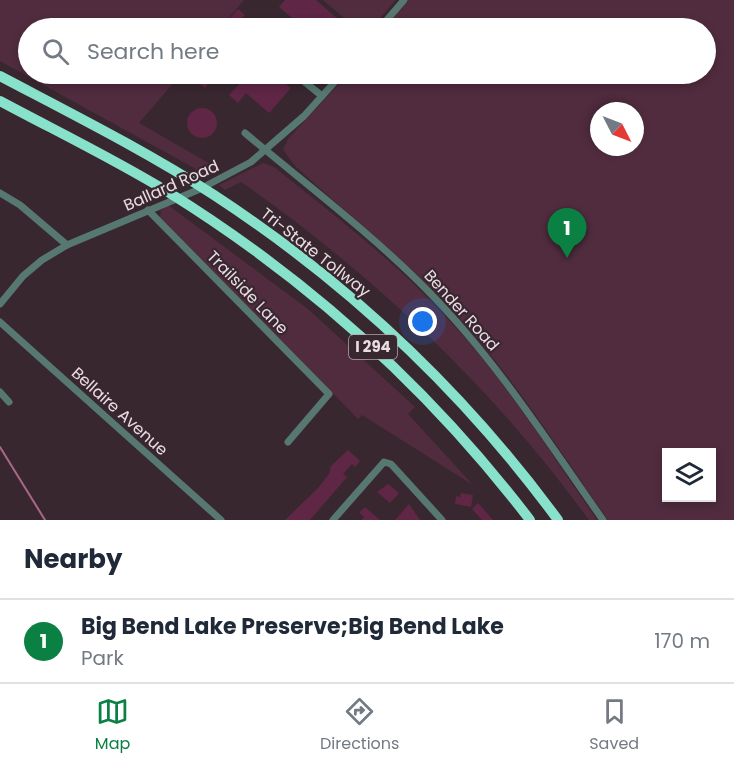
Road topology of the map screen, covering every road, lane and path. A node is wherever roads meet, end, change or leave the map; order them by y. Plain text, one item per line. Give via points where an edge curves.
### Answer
1 (404, 0) edge
2 (389, 18) edge
3 (0, 76) edge
4 (307, 84) edge
5 (333, 84) edge
6 (322, 96) junction
7 (0, 101) edge
8 (245, 133) dead end
9 (266, 151) junction
10 (0, 193) edge
11 (148, 210) junction
12 (67, 245) junction
13 (0, 304) edge
14 (0, 322) edge
15 (0, 392) edge
16 (9, 402) dead end
17 (288, 442) dead end
18 (221, 520) edge
19 (333, 520) edge
20 (442, 520) edge
21 (531, 520) edge
22 (558, 520) edge
23 (603, 520) edge

1 - 2 street
3 - 22 highway, Tri-State Tollway / I 294 via 191,181 320,272 411,352 491,436
4 - 6 street
5 - 6 street, Ballard Road
6 - 9 street, Ballard Road
7 - 21 highway, I 294 via 166,192 266,258 335,313 452,426
8 - 9 street, Bender Road
9 - 11 street, Ballard Road via 220,178
9 - 23 street, Bender Road via 400,264 479,348
10 - 12 street
11 - 12 street, Ballard Road
11 - 17 street, Trailside Lane via 329,394
12 - 13 street, Ballard Road via 23,276
14 - 18 street, Bellaire Avenue
15 - 16 street
19 - 20 street via 384,462 392,464

